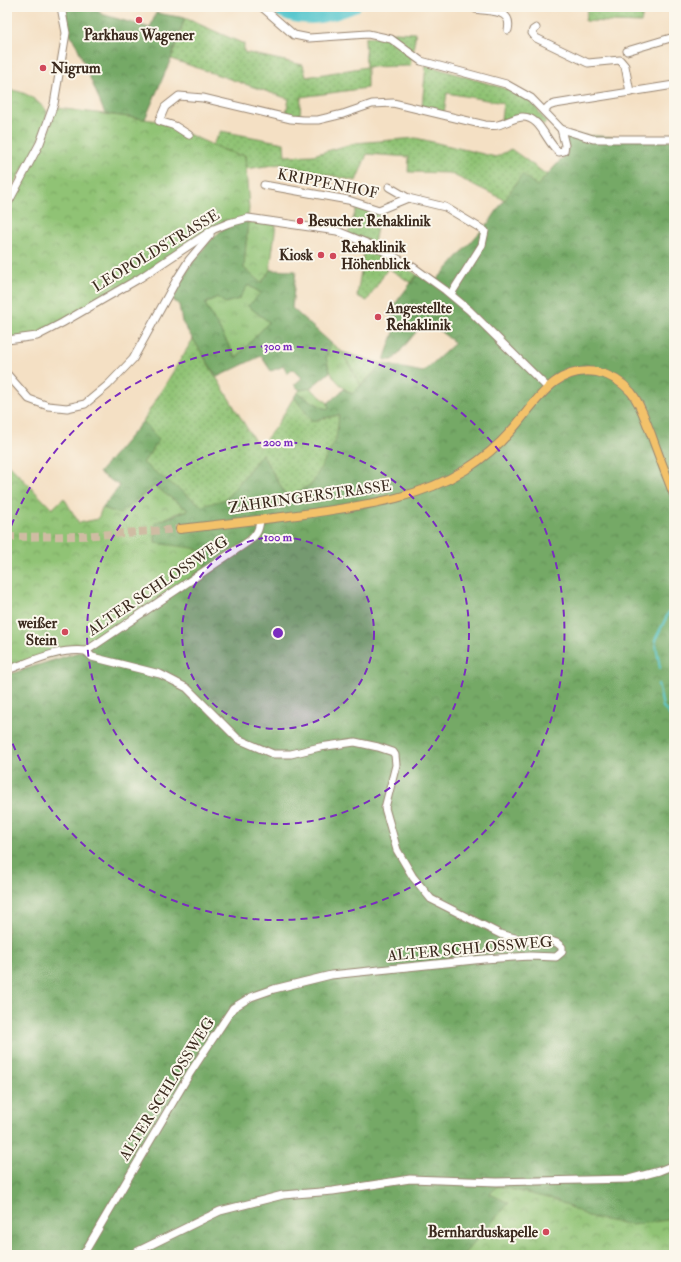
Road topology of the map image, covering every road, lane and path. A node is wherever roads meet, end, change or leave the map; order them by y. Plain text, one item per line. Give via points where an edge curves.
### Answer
1 (60, 7) edge
2 (262, 7) edge
3 (473, 7) edge
4 (536, 28) dead end
5 (508, 30) dead end
6 (674, 37) edge
7 (626, 51) dead end
8 (674, 85) edge
9 (630, 92) junction
10 (544, 111) junction
11 (561, 129) junction
12 (189, 135) dead end
13 (674, 139) edge
14 (264, 185) dead end
15 (389, 187) dead end
16 (408, 198) junction
17 (7, 205) edge
18 (214, 229) junction
19 (451, 294) junction
20 (7, 340) edge
21 (7, 374) edge
22 (547, 387) junction
23 (674, 494) edge
24 (260, 520) junction
25 (180, 530) tunnel mouth
26 (86, 651) junction
27 (7, 670) edge
28 (674, 1165) edge
29 (83, 1255) edge
30 (130, 1255) edge

1 - 17 street via 66,33 54,104 40,143
2 - 10 street via 294,35 309,38 368,34 391,39 421,61 506,84 531,98
3 - 5 street via 503,14 508,18
4 - 9 street via 532,33 536,38 576,59 588,63 620,60 625,66
6 - 7 street
8 - 9 street
9 - 10 street via 555,104
10 - 11 street
11 - 12 street via 565,145 564,151 560,152 551,144 536,122 526,117 498,125 485,125 393,103 372,104 318,120 297,119 210,99 179,96 165,107 159,121 175,126
11 - 13 street via 593,139
14 - 16 street, KRIPPENHOF via 348,200 379,210
15 - 16 street, KRIPPENHOF
16 - 19 street, KRIPPENHOF via 445,207 485,231 482,245
18 - 19 street, LEOPOLDSTRASSE via 248,218 337,231 376,247 413,267
18 - 20 street, LEOPOLDSTRASSE via 140,278 62,323 37,336
18 - 21 street via 189,260 133,359 85,404 67,408 48,406 29,399
19 - 22 street, LEOPOLDSTRASSE
22 - 23 main road via 567,375 589,372 604,374 624,385 638,403
22 - 24 main road, ZÄHRINGERSTRASSE via 499,444 477,462 440,483 414,494 387,501
24 - 25 main road, ZÄHRINGERSTRASSE
24 - 26 street, ALTER SCHLOSSWEG via 256,535 249,541
26 - 27 street via 57,652
26 - 29 street, ALTER SCHLOSSWEG via 92,657 160,674 187,688 238,739 273,754 291,754 355,742 393,752 396,765 385,808 397,850 413,877 431,899 500,934 527,941 557,943 562,947 562,952 556,957 484,959 331,975 274,989 233,1008 190,1073
28 - 30 street via 629,1178 497,1182 410,1179 333,1191 283,1194 220,1211

